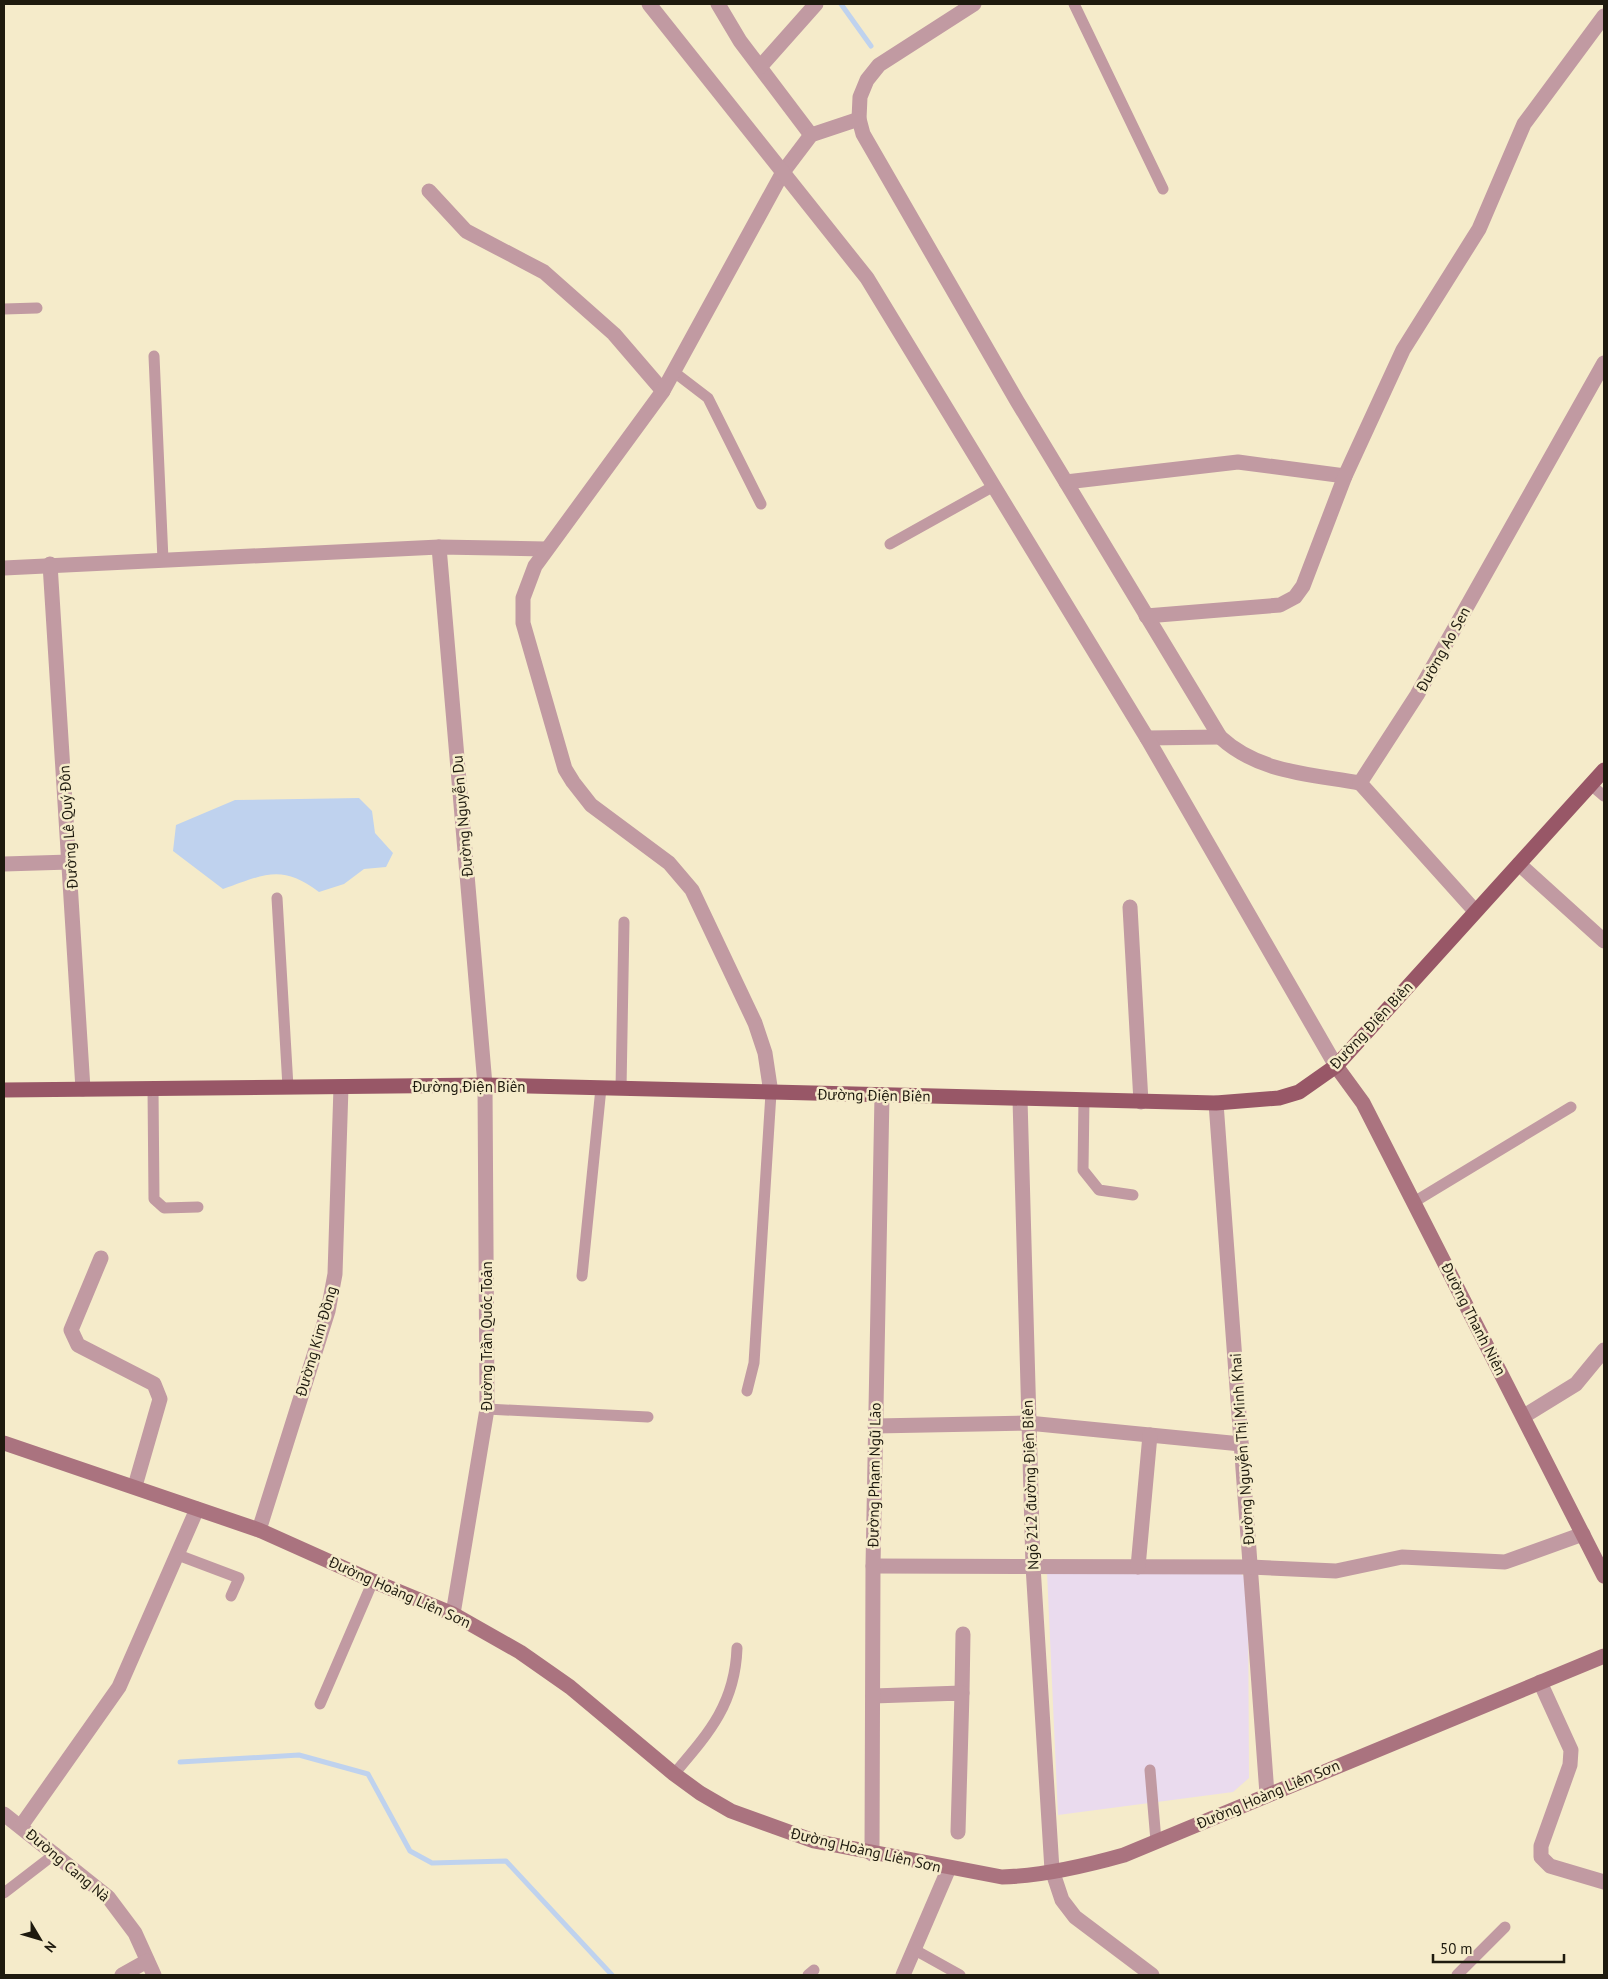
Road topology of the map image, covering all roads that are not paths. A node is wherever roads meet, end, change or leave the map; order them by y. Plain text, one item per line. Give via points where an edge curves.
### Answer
1 (649, 4) edge
2 (718, 4) edge
3 (816, 4) edge
4 (974, 4) edge
5 (1074, 4) edge
6 (1604, 16) edge
7 (760, 67) junction
8 (859, 119) junction
9 (811, 135) junction
10 (783, 172) junction
11 (1163, 189) dead end
12 (429, 191) dead end
13 (37, 308) dead end
14 (4, 309) edge
15 (154, 356) dead end
16 (1604, 363) edge
17 (674, 372) junction
18 (663, 391) junction
19 (1345, 476) junction
20 (1066, 482) junction
21 (994, 486) junction
22 (761, 504) dead end
23 (890, 544) dead end
24 (439, 547) junction
25 (546, 548) junction
26 (163, 560) junction
27 (50, 564) junction
28 (4, 568) edge
29 (1146, 616) junction
30 (1147, 738) junction
31 (1220, 738) junction
32 (1604, 770) edge
33 (1360, 782) junction
34 (1591, 785) junction
35 (1604, 796) edge
36 (70, 862) junction
37 (4, 864) edge
38 (1519, 864) junction
39 (277, 898) dead end
40 (1130, 907) dead end
41 (1474, 911) junction
42 (624, 922) dead end
43 (1604, 941) edge
44 (1336, 1066) junction
45 (485, 1086) junction
46 (288, 1087) junction
47 (341, 1087) junction
48 (154, 1088) junction
49 (601, 1088) junction
50 (84, 1089) junction
51 (621, 1089) junction
52 (4, 1090) edge
53 (772, 1093) junction
54 (882, 1095) junction
55 (1020, 1099) junction
56 (1084, 1099) junction
57 (1141, 1102) junction
58 (1216, 1103) junction
59 (1571, 1107) dead end
60 (1133, 1195) dead end
61 (1414, 1202) junction
62 (198, 1207) dead end
63 (101, 1258) dead end
64 (582, 1276) dead end
65 (1604, 1350) edge
66 (747, 1391) dead end
67 (487, 1409) junction
68 (1524, 1416) junction
69 (648, 1417) dead end
70 (1028, 1423) junction
71 (876, 1426) junction
72 (1150, 1435) junction
73 (4, 1443) edge
74 (1241, 1444) junction
75 (135, 1486) junction
76 (197, 1509) junction
77 (259, 1530) junction
78 (1583, 1534) junction
79 (178, 1555) junction
80 (873, 1566) junction
81 (1033, 1566) junction
82 (1138, 1567) junction
83 (1250, 1567) junction
84 (1604, 1576) edge
85 (373, 1581) junction
86 (231, 1596) dead end
87 (454, 1614) junction
88 (963, 1634) dead end
89 (737, 1648) dead end
90 (1604, 1656) edge
91 (1540, 1682) junction
92 (962, 1693) junction
93 (872, 1696) junction
94 (320, 1704) dead end
95 (1150, 1770) dead end
96 (674, 1774) junction
97 (1267, 1794) junction
98 (4, 1814) edge
99 (22, 1826) junction
100 (958, 1832) dead end
101 (1156, 1841) junction
102 (56, 1853) junction
103 (872, 1854) junction
104 (949, 1868) junction
105 (1052, 1870) junction
106 (1604, 1882) edge
107 (4, 1893) edge
108 (1505, 1927) dead end
109 (915, 1950) junction
110 (146, 1960) junction
111 (122, 1975) edge
112 (154, 1975) edge
113 (903, 1975) edge
114 (960, 1975) edge
115 (1152, 1975) edge
116 (1457, 1975) edge

1 - 10 street
2 - 7 street
3 - 7 street
4 - 8 street via 880,65 867,80 860,97
5 - 11 lane
6 - 19 street via 1524,124 1479,229 1403,350
7 - 9 street
8 - 9 street
8 - 20 street via 863,134
9 - 10 street
10 - 17 street
10 - 21 street via 866,278
12 - 18 street via 466,231 544,272 614,334
13 - 14 lane
15 - 26 lane
16 - 33 street, Đường Ao Sen via 1417,694
17 - 18 street
17 - 22 lane via 708,398
18 - 25 street
19 - 20 street via 1238,462
19 - 29 street via 1303,586 1295,597 1280,605
20 - 29 street
21 - 23 lane
21 - 30 street
24 - 25 street
24 - 26 street
24 - 45 street, Đường Nguyễn Du
25 - 53 street via 527,582 523,623 565,769 591,805 669,863 692,890 755,1023 765,1053
26 - 27 street
27 - 28 street
27 - 36 street, Đường Lê Quý Đôn
29 - 31 street
30 - 31 street
30 - 44 street
31 - 33 street via 1240,754 1264,766
32 - 34 main road, Đường Điện Biên
33 - 41 street
34 - 35 lane
34 - 38 main road, Đường Điện Biên
36 - 37 street
36 - 50 street, Đường Lê Quý Đôn
38 - 41 main road, Đường Điện Biên
38 - 43 street
39 - 46 lane
40 - 57 street
41 - 44 main road, Đường Điện Biên
42 - 51 lane
44 - 58 main road, Đường Điện Biên via 1299,1092 1279,1098
44 - 61 main road, Đường Thanh Niên via 1363,1103
45 - 47 main road, Đường Điện Biên
45 - 49 main road, Đường Điện Biên
45 - 67 street, Đường Trần Quốc Toản
46 - 47 main road, Đường Điện Biên
46 - 48 main road, Đường Điện Biên
47 - 77 street, Đường Kim Đồng via 335,1274 328,1311
48 - 50 main road, Đường Điện Biên
48 - 62 lane via 154,1199 164,1208
49 - 51 main road, Đường Điện Biên
49 - 64 lane
50 - 52 main road, Đường Điện Biên
51 - 53 main road, Đường Điện Biên
53 - 54 main road, Đường Điện Biên
53 - 66 lane via 754,1363
54 - 55 main road, Đường Điện Biên
54 - 71 street, Đường Phạm Ngũ Lão
55 - 56 main road, Đường Điện Biên
55 - 70 street, Ngõ 212 đường Điện Biên
56 - 57 main road, Đường Điện Biên
56 - 60 lane via 1083,1170 1099,1190
57 - 58 main road, Đường Điện Biên
58 - 74 street, Đường Nguyễn Thị Minh Khai
59 - 61 lane
61 - 68 main road, Đường Thanh Niên
63 - 75 street via 71,1330 78,1345 154,1384 160,1399
65 - 68 street via 1576,1384
67 - 69 lane
67 - 87 street, Đường Trần Quốc Toản
68 - 78 main road, Đường Thanh Niên
70 - 71 street
70 - 72 street
70 - 81 street, Ngõ 212 đường Điện Biên
71 - 80 street, Đường Phạm Ngũ Lão
72 - 74 street
72 - 82 street
73 - 75 main road, Đường Hoàng Liên Sơn
74 - 83 street, Đường Nguyễn Thị Minh Khai
75 - 76 main road, Đường Hoàng Liên Sơn
76 - 77 main road, Đường Hoàng Liên Sơn
76 - 79 street
77 - 85 main road, Đường Hoàng Liên Sơn
78 - 83 street via 1505,1562 1402,1557 1336,1571
78 - 84 main road, Đường Thanh Niên
79 - 86 lane via 238,1578
79 - 99 street via 119,1687
80 - 81 street
80 - 93 street, Đường Phạm Ngũ Lão
81 - 82 street
81 - 105 street, Ngõ 212 đường Điện Biên
82 - 83 street
83 - 97 street, Đường Nguyễn Thị Minh Khai
85 - 87 main road, Đường Hoàng Liên Sơn
85 - 94 lane
87 - 96 main road, Đường Hoàng Liên Sơn via 520,1652 570,1687
88 - 92 street
89 - 96 lane via 736,1674 729,1695 714,1723
90 - 91 main road, Đường Hoàng Liên Sơn
91 - 97 main road, Đường Hoàng Liên Sơn
91 - 106 street via 1571,1750 1570,1765 1541,1846 1541,1857 1550,1866
92 - 93 street
92 - 100 street
93 - 103 street, Đường Phạm Ngũ Lão
95 - 101 lane
96 - 103 main road, Đường Hoàng Liên Sơn via 700,1794 747,1818 814,1841
97 - 101 main road, Đường Hoàng Liên Sơn
98 - 99 street, Đường Cang Nà
99 - 102 street, Đường Cang Nà
101 - 105 main road, Đường Hoàng Liên Sơn via 1094,1864
102 - 107 lane
102 - 110 street, Đường Cang Nà via 97,1886 118,1908 135,1933
103 - 104 main road, Đường Hoàng Liên Sơn
104 - 105 main road, Đường Hoàng Liên Sơn via 1002,1877 1033,1876
104 - 109 street
105 - 115 street, Ngõ 212 đường Điện Biên via 1062,1900 1075,1917
108 - 116 lane
109 - 113 street
109 - 114 lane
110 - 111 street
110 - 112 street, Đường Cang Nà

